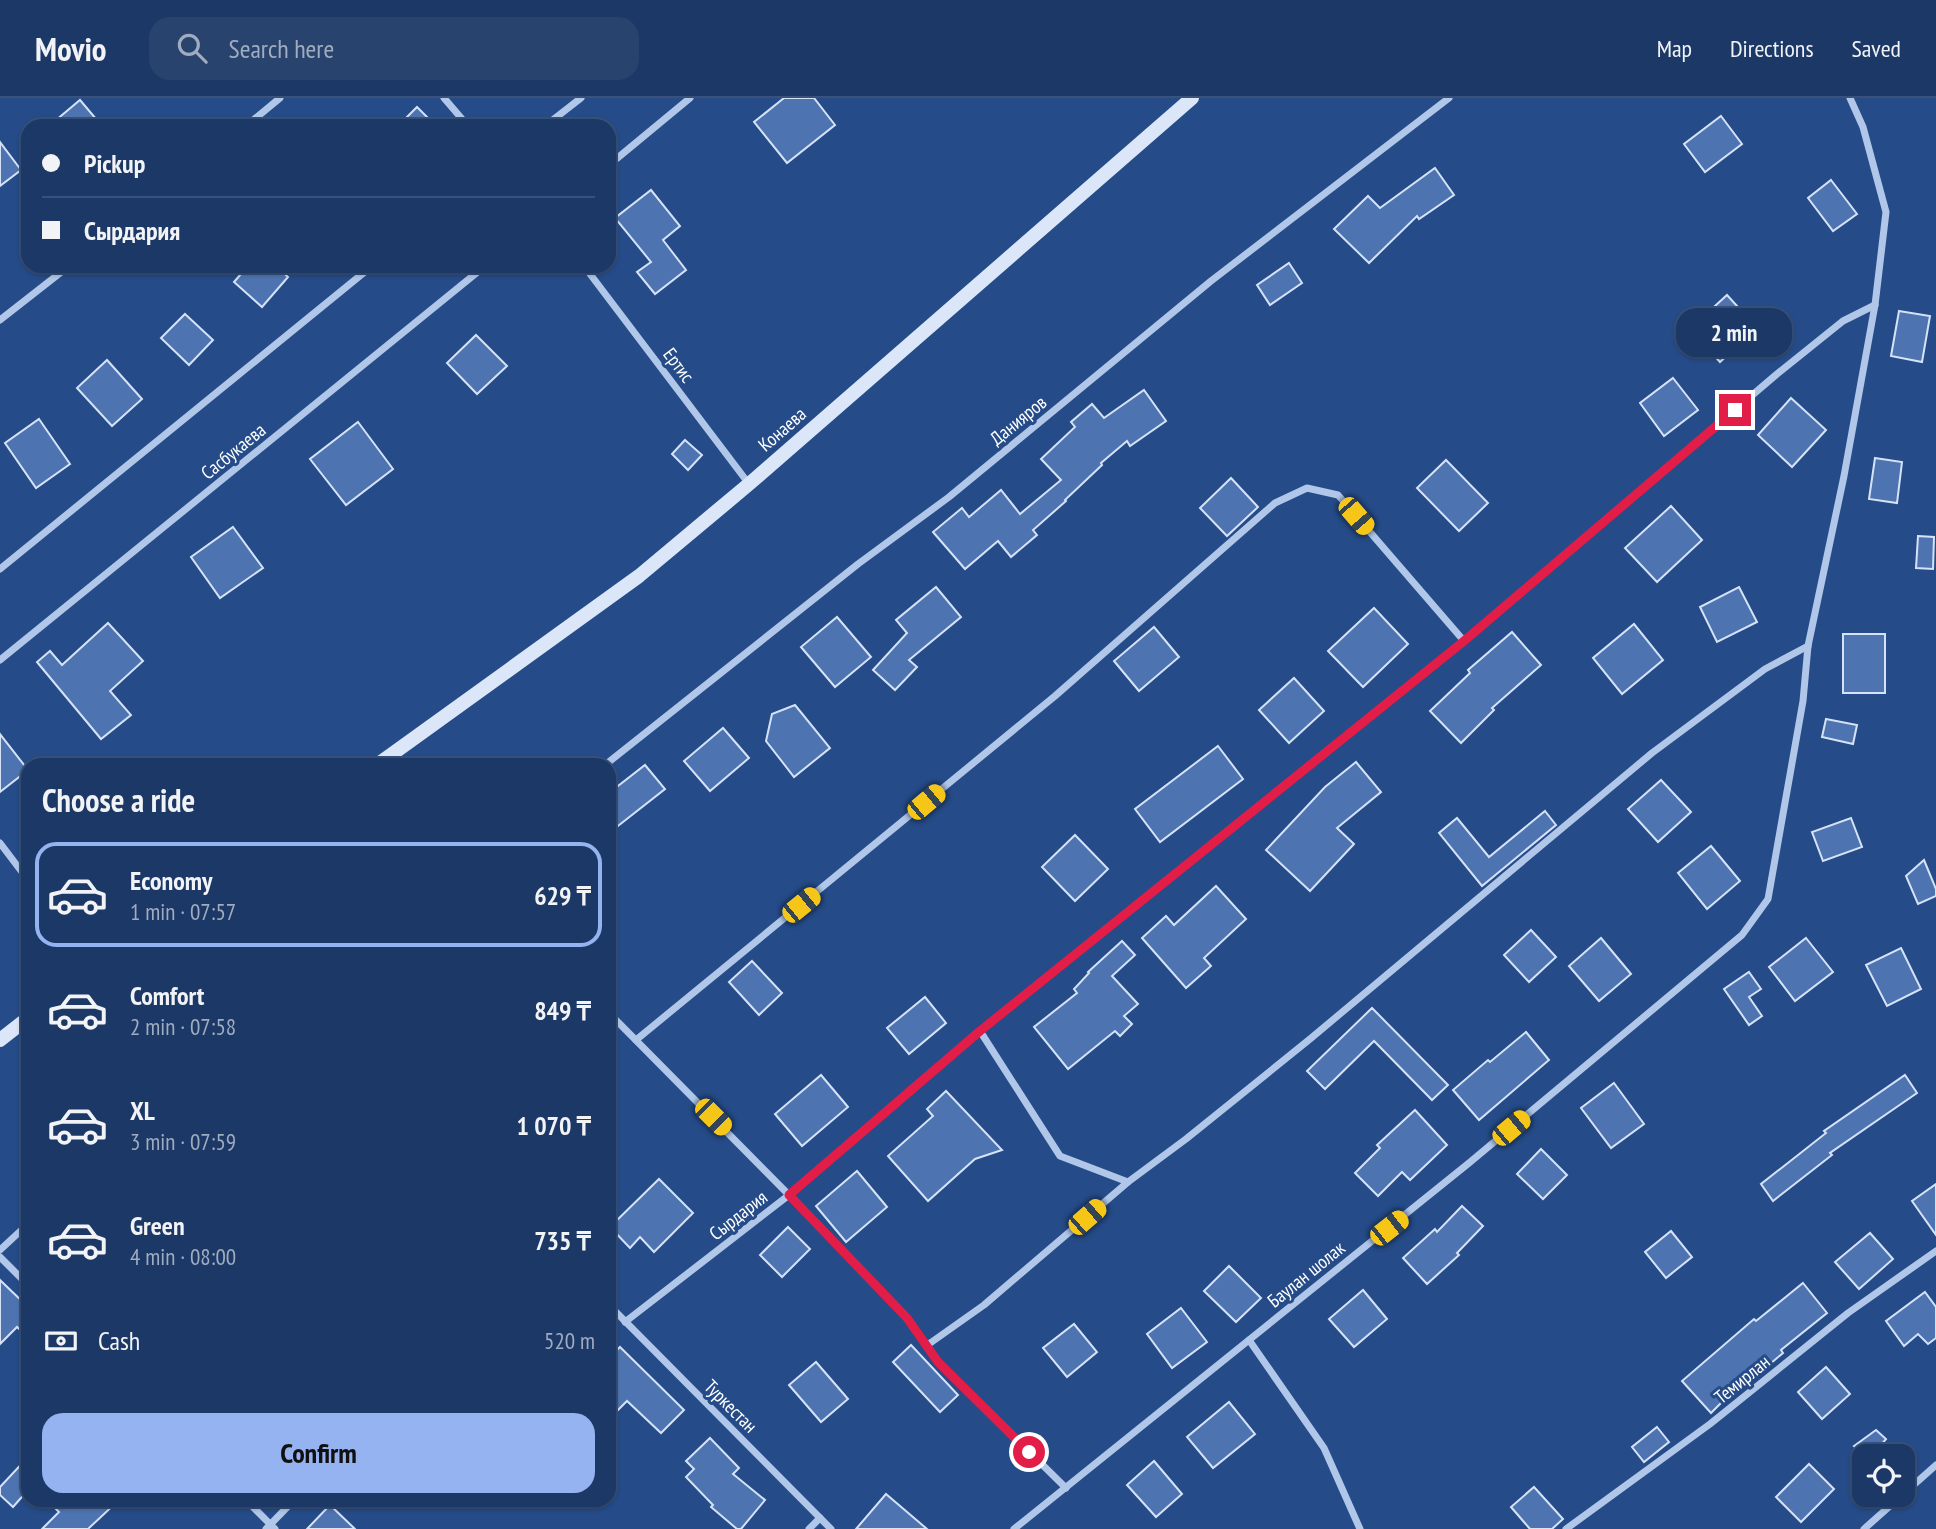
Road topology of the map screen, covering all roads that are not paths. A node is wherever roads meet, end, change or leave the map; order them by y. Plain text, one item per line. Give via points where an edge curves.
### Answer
1 (279, 98) edge
2 (444, 98) edge
3 (581, 98) edge
4 (691, 98) edge
5 (1192, 98) edge
6 (1450, 98) edge
7 (1850, 98) edge
8 (254, 119) edge
9 (462, 119) edge
10 (554, 119) edge
11 (616, 159) edge
12 (60, 273) edge
13 (363, 273) edge
14 (476, 273) edge
15 (589, 273) edge
16 (1875, 305) junction
17 (0, 320) edge
18 (749, 484) junction
19 (0, 569) edge
20 (1464, 641) junction
21 (1808, 646) junction
22 (0, 660) edge
23 (387, 758) edge
24 (614, 758) edge
25 (0, 843) edge
26 (21, 871) edge
27 (616, 1020) edge
28 (21, 1024) edge
29 (980, 1031) junction
30 (0, 1040) edge
31 (636, 1040) junction
32 (1128, 1182) junction
33 (789, 1195) junction
34 (21, 1230) edge
35 (0, 1250) edge
36 (1936, 1251) edge
37 (0, 1257) edge
38 (21, 1278) edge
39 (616, 1312) edge
40 (625, 1322) junction
41 (1249, 1340) junction
42 (926, 1346) junction
43 (1936, 1465) edge
44 (1066, 1488) junction
45 (252, 1507) edge
46 (288, 1507) edge
47 (820, 1518) junction
48 (270, 1527) edge
49 (809, 1529) edge
50 (831, 1529) edge
51 (1014, 1529) edge
52 (1360, 1529) edge
53 (1566, 1529) edge
54 (1864, 1529) edge

1 - 8 street
2 - 9 street
3 - 10 street
4 - 11 street
5 - 18 main road, Конаева
6 - 24 street, Данияров via 1211,281 949,497
7 - 16 street via 1863,127 1886,212
12 - 17 street
13 - 19 street
14 - 22 street, Сасбукаева
15 - 18 street, Ертис
16 - 20 street, Сырдария via 1843,321 1777,374
16 - 21 street
18 - 23 main road, Конаева via 639,576
20 - 29 street, Сырдария
20 - 31 street via 1338,495 1307,488 1275,503 1055,696
21 - 32 street via 1765,669 1652,753 1310,1039
21 - 41 street, Баулан шолак via 1803,701 1768,899 1742,935
25 - 26 street
27 - 31 street
28 - 30 main road
29 - 32 street via 1060,1156
29 - 33 street, Сырдария
31 - 33 street
32 - 42 street via 984,1305
33 - 40 street, Сырдария
33 - 42 street via 907,1318
34 - 35 street
36 - 53 street, Темирлан
37 - 38 street
39 - 40 street, Туркестан
40 - 47 street, Туркестан
41 - 44 street, Баулан шолак
41 - 52 street via 1324,1448
42 - 44 street
43 - 54 street
44 - 51 street, Баулан шолак
45 - 48 street
46 - 48 street
47 - 49 street
47 - 50 street, Туркестан

